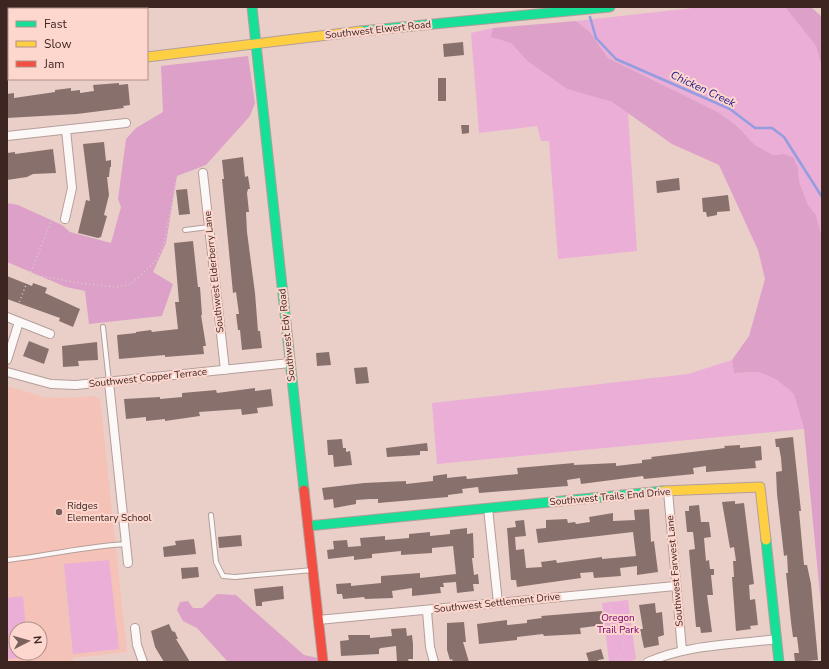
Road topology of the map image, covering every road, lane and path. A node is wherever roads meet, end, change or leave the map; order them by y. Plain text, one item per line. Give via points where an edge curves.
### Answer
1 (252, 7) edge
2 (610, 7) edge
3 (256, 44) junction
4 (148, 57) edge
5 (126, 123) dead end
6 (66, 130) junction
7 (7, 136) edge
8 (266, 142) junction
9 (200, 171) junction
10 (7, 195) edge
11 (53, 216) junction
12 (65, 219) joint
13 (209, 227) junction
14 (185, 230) dead end
15 (31, 273) junction
16 (13, 319) edge
17 (103, 327) dead end
18 (50, 334) dead end
19 (7, 360) edge
20 (290, 363) junction
21 (225, 370) junction
22 (7, 372) edge
23 (109, 382) junction
24 (668, 491) junction
25 (488, 508) junction
26 (211, 515) dead end
27 (308, 526) junction
28 (126, 544) junction
29 (62, 557) dead end
30 (7, 560) edge
31 (128, 563) dead end
32 (313, 570) junction
33 (675, 586) junction
34 (606, 593) junction
35 (498, 603) junction
36 (426, 610) junction
37 (318, 620) junction
38 (616, 621) junction
39 (135, 628) dead end
40 (622, 632) junction
41 (777, 639) junction
42 (682, 650) junction
43 (142, 659) edge
44 (71, 662) edge
45 (75, 662) edge
46 (323, 662) edge
47 (434, 662) edge
48 (616, 662) edge
49 (648, 662) edge
50 (779, 662) edge

1 - 3 main road, Southwest Edy Road
2 - 3 main road, Southwest Elwert Road via 414,25
3 - 4 main road, Southwest Elwert Road
3 - 8 main road, Southwest Edy Road
5 - 6 street
6 - 7 street
6 - 12 street via 72,188
8 - 9 path via 225,153
8 - 20 main road, Southwest Edy Road
9 - 13 street, Southwest Elderberry Lane
9 - 15 path via 177,178 164,243 156,262 131,284 115,287 79,284
10 - 11 path via 15,194 41,212
11 - 12 path
11 - 15 path
13 - 14 lane
13 - 21 street, Southwest Elderberry Lane
15 - 16 path
16 - 18 street
16 - 19 street
17 - 23 lane
20 - 21 street, Southwest Copper Terrace
20 - 27 main road, Southwest Edy Road
21 - 23 street, Southwest Copper Terrace
22 - 23 street, Southwest Copper Terrace via 51,384
23 - 28 street
24 - 25 main road, Southwest Trails End Drive
24 - 33 street, Southwest Farwest Lane
24 - 41 main road, Southwest Trails End Drive via 760,487
25 - 27 main road, Southwest Trails End Drive
25 - 35 street
26 - 32 lane via 216,562 223,576
27 - 32 main road, Southwest Edy Road
28 - 30 lane
28 - 31 street
29 - 44 path
32 - 37 main road, Southwest Edy Road
33 - 34 street, Southwest Settlement Drive
33 - 42 street, Southwest Farwest Lane
34 - 35 street, Southwest Settlement Drive
34 - 38 path
35 - 36 street, Southwest Settlement Drive
36 - 37 street, Southwest Settlement Drive
36 - 47 street
37 - 46 main road, Southwest Edy Road
38 - 40 path via 621,624
38 - 40 path via 614,627
39 - 43 street
40 - 48 path via 624,649
41 - 42 street
41 - 50 main road
42 - 49 street
43 - 45 path

